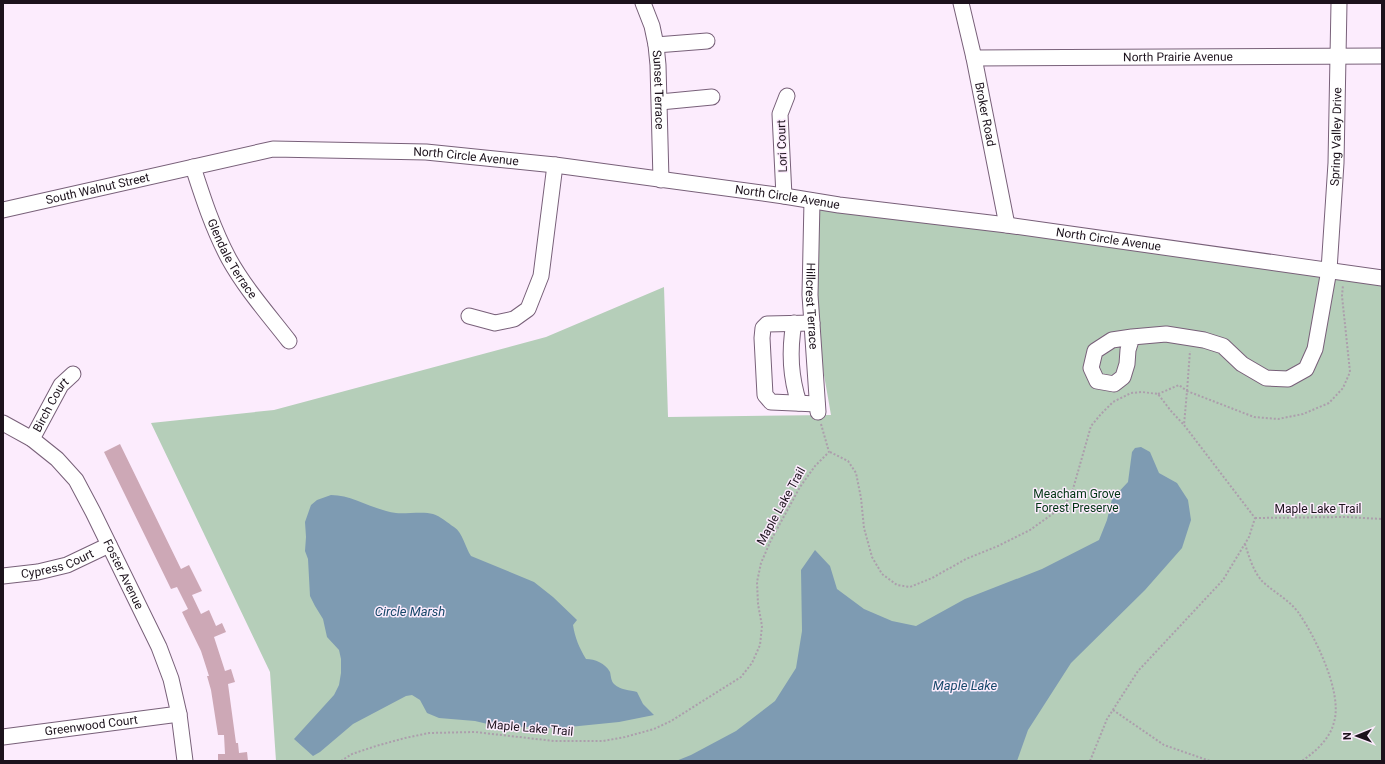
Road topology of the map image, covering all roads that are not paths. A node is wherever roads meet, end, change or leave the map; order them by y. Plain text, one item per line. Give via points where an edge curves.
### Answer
1 (643, 3) edge
2 (961, 3) edge
3 (1339, 3) edge
4 (707, 41) dead end
5 (656, 45) junction
6 (1338, 56) junction
7 (1382, 56) edge
8 (974, 58) junction
9 (787, 96) dead end
10 (712, 97) dead end
11 (660, 102) junction
12 (555, 166) junction
13 (193, 167) junction
14 (661, 180) junction
15 (784, 196) junction
16 (812, 200) junction
17 (3, 210) edge
18 (1007, 225) junction
19 (1329, 270) junction
20 (1382, 278) edge
21 (469, 316) dead end
22 (794, 323) junction
23 (812, 323) junction
24 (1132, 337) dead end
25 (289, 341) dead end
26 (73, 374) dead end
27 (799, 403) junction
28 (3, 423) edge
29 (32, 439) junction
30 (109, 545) junction
31 (3, 576) edge
32 (179, 714) junction
33 (3, 737) edge
34 (185, 761) edge

1 - 5 street, Sunset Terrace
2 - 8 street, Broker Road
3 - 6 street, Spring Valley Drive
4 - 5 street
5 - 11 street, Sunset Terrace
6 - 7 street, North Prairie Avenue
6 - 8 street, North Prairie Avenue
6 - 19 street, Spring Valley Drive via 1336,163
8 - 18 street, Broker Road
9 - 15 street, Lori Court via 780,114
10 - 11 street
11 - 14 street, Sunset Terrace
12 - 13 street, North Circle Avenue via 426,152 273,149
12 - 14 street, North Circle Avenue
12 - 21 street via 541,276 528,309 514,319 494,323
13 - 17 street, South Walnut Street
13 - 25 street, Glendale Terrace via 207,211 229,260
14 - 15 street, North Circle Avenue
15 - 16 street, North Circle Avenue
16 - 18 street, North Circle Avenue
16 - 23 street, Hillcrest Terrace
18 - 19 street, North Circle Avenue
19 - 20 street, North Circle Avenue via 1345,276
19 - 24 street, Spring Valley Drive via 1315,350 1306,369 1288,379 1266,378 1242,364 1223,346 1204,340 1166,334
22 - 23 street
22 - 27 street via 790,345 791,362 793,386
22 - 27 street via 767,324 763,328 765,395 771,402
23 - 27 street, Hillcrest Terrace via 817,408
26 - 29 street, Birch Court via 61,385
28 - 29 street, Foster Avenue
29 - 30 street, Foster Avenue via 57,459 76,480
30 - 31 street, Cypress Court via 67,565
30 - 32 street, Foster Avenue via 159,647 171,679
32 - 33 street, Greenwood Court
32 - 34 street, Foster Avenue

